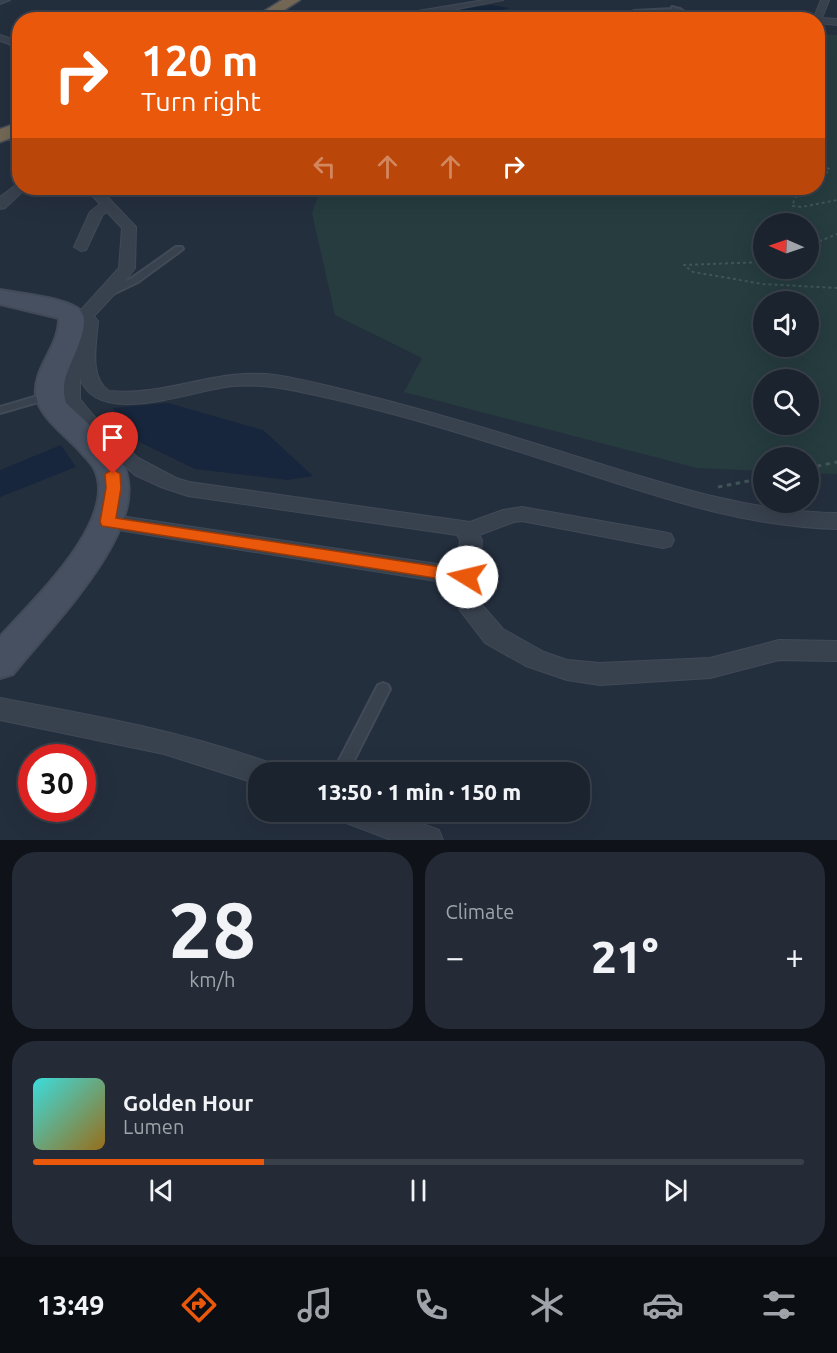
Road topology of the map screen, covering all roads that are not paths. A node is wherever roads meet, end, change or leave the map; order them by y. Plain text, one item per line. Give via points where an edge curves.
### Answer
1 (6, 0) edge
2 (293, 0) edge
3 (499, 0) edge
4 (0, 1) edge
5 (672, 6) dead end
6 (678, 10) junction
7 (636, 11) dead end
8 (271, 12) edge
9 (429, 12) edge
10 (681, 12) edge
11 (12, 194) edge
12 (99, 195) edge
13 (0, 205) edge
14 (108, 205) junction
15 (81, 247) dead end
16 (179, 249) dead end
17 (107, 293) junction
18 (0, 297) edge
19 (82, 321) junction
20 (48, 396) junction
21 (0, 410) edge
22 (837, 521) edge
23 (107, 522) junction
24 (468, 531) junction
25 (663, 540) dead end
26 (467, 577) junction
27 (837, 651) edge
28 (0, 663) edge
29 (382, 689) dead end
30 (0, 710) edge
31 (345, 762) edge
32 (248, 767) edge
33 (381, 822) edge
34 (428, 840) edge

1 - 4 street
2 - 8 highway
3 - 9 street
5 - 6 lane
6 - 7 lane
6 - 10 lane
11 - 13 street
12 - 14 street
14 - 15 street via 98,211
14 - 17 street via 129,227 127,268
16 - 17 lane via 135,280
17 - 19 street
18 - 19 street via 60,309
19 - 20 street via 72,332 48,385
19 - 22 street via 90,382 104,396 153,395 235,379 276,381 432,418 678,496 779,519
19 - 24 street via 69,386 74,407 144,471 188,489 454,525
20 - 21 lane
20 - 23 street via 110,467 114,488
23 - 26 street
23 - 28 street via 98,544
24 - 25 street via 519,514
24 - 26 street via 471,540
26 - 27 street via 471,609 494,636 535,658 574,672 600,675 710,668 779,650
29 - 31 lane
30 - 32 street via 146,736
33 - 34 street

